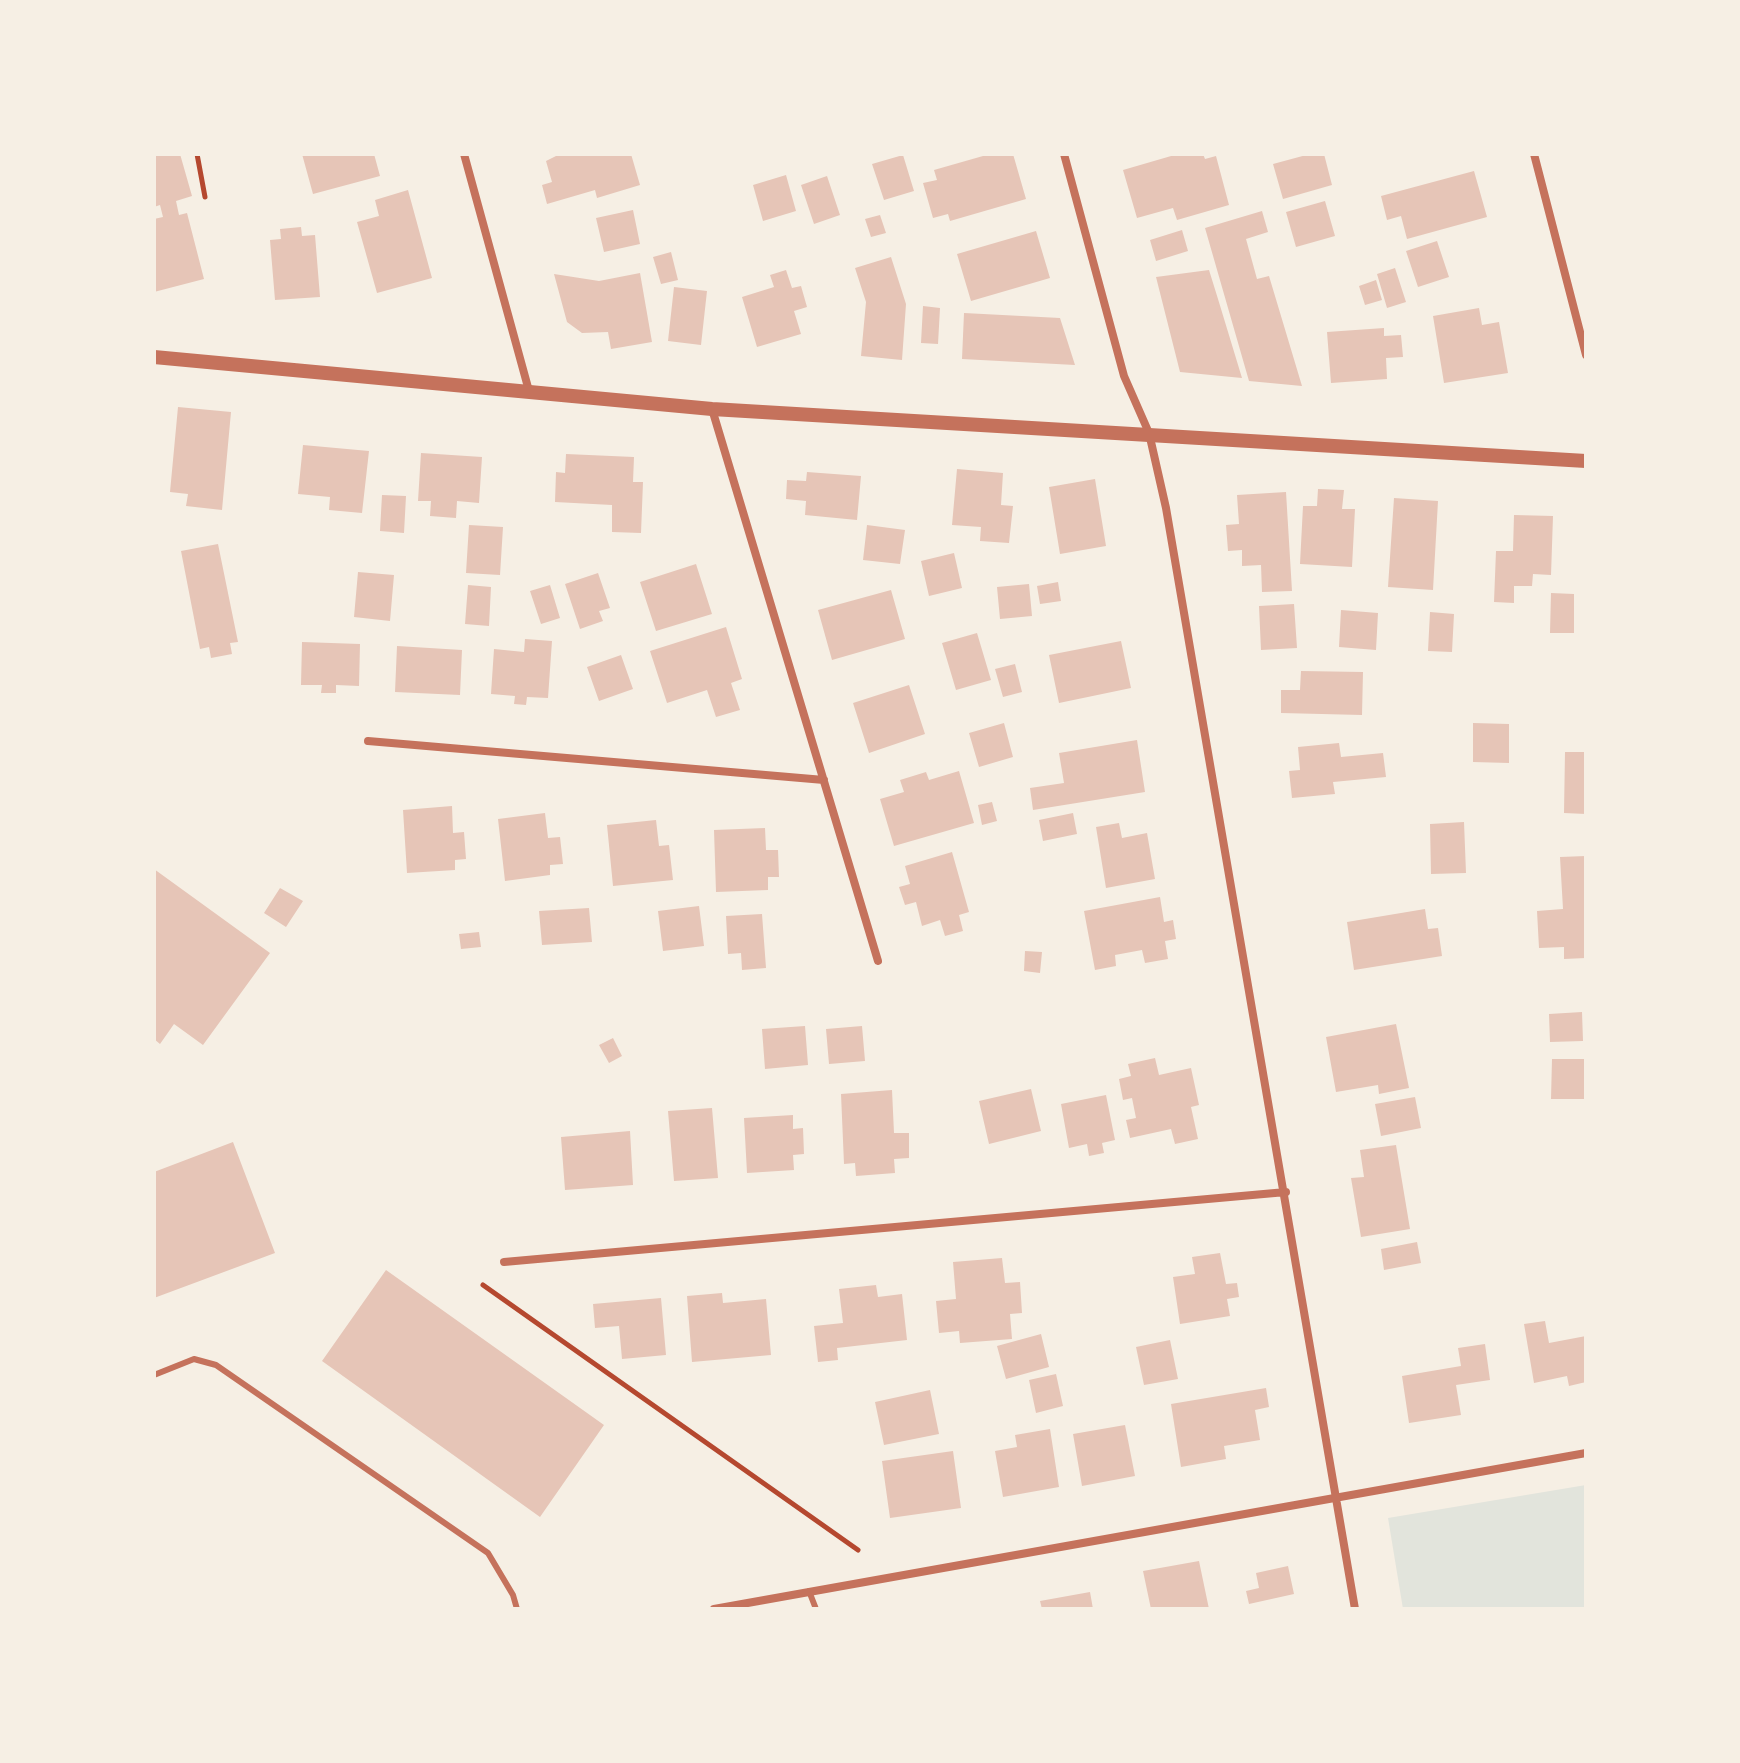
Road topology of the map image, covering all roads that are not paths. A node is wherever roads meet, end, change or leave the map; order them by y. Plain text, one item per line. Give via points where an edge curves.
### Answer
1 (464, 154) edge
2 (1064, 154) edge
3 (1534, 154) edge
4 (1586, 355) edge
5 (154, 357) edge
6 (529, 391) junction
7 (712, 409) junction
8 (1149, 433) junction
9 (1586, 461) edge
10 (368, 741) dead end
11 (824, 780) junction
12 (878, 961) dead end
13 (1286, 1192) junction
14 (504, 1262) dead end
15 (154, 1375) edge
16 (1586, 1453) edge
17 (1338, 1495) junction
18 (809, 1591) junction
19 (517, 1609) edge
20 (714, 1609) edge
21 (816, 1609) edge
22 (1355, 1609) edge

1 - 6 street
2 - 8 street via 1124,376
3 - 4 street
5 - 6 street
6 - 7 street
7 - 8 street
7 - 11 street
8 - 9 street
8 - 13 street
10 - 11 street
11 - 12 street
13 - 14 street
13 - 17 street
15 - 19 lane via 194,1359 216,1365 488,1553
16 - 17 street
17 - 18 street
17 - 22 street
18 - 20 street
18 - 21 lane

